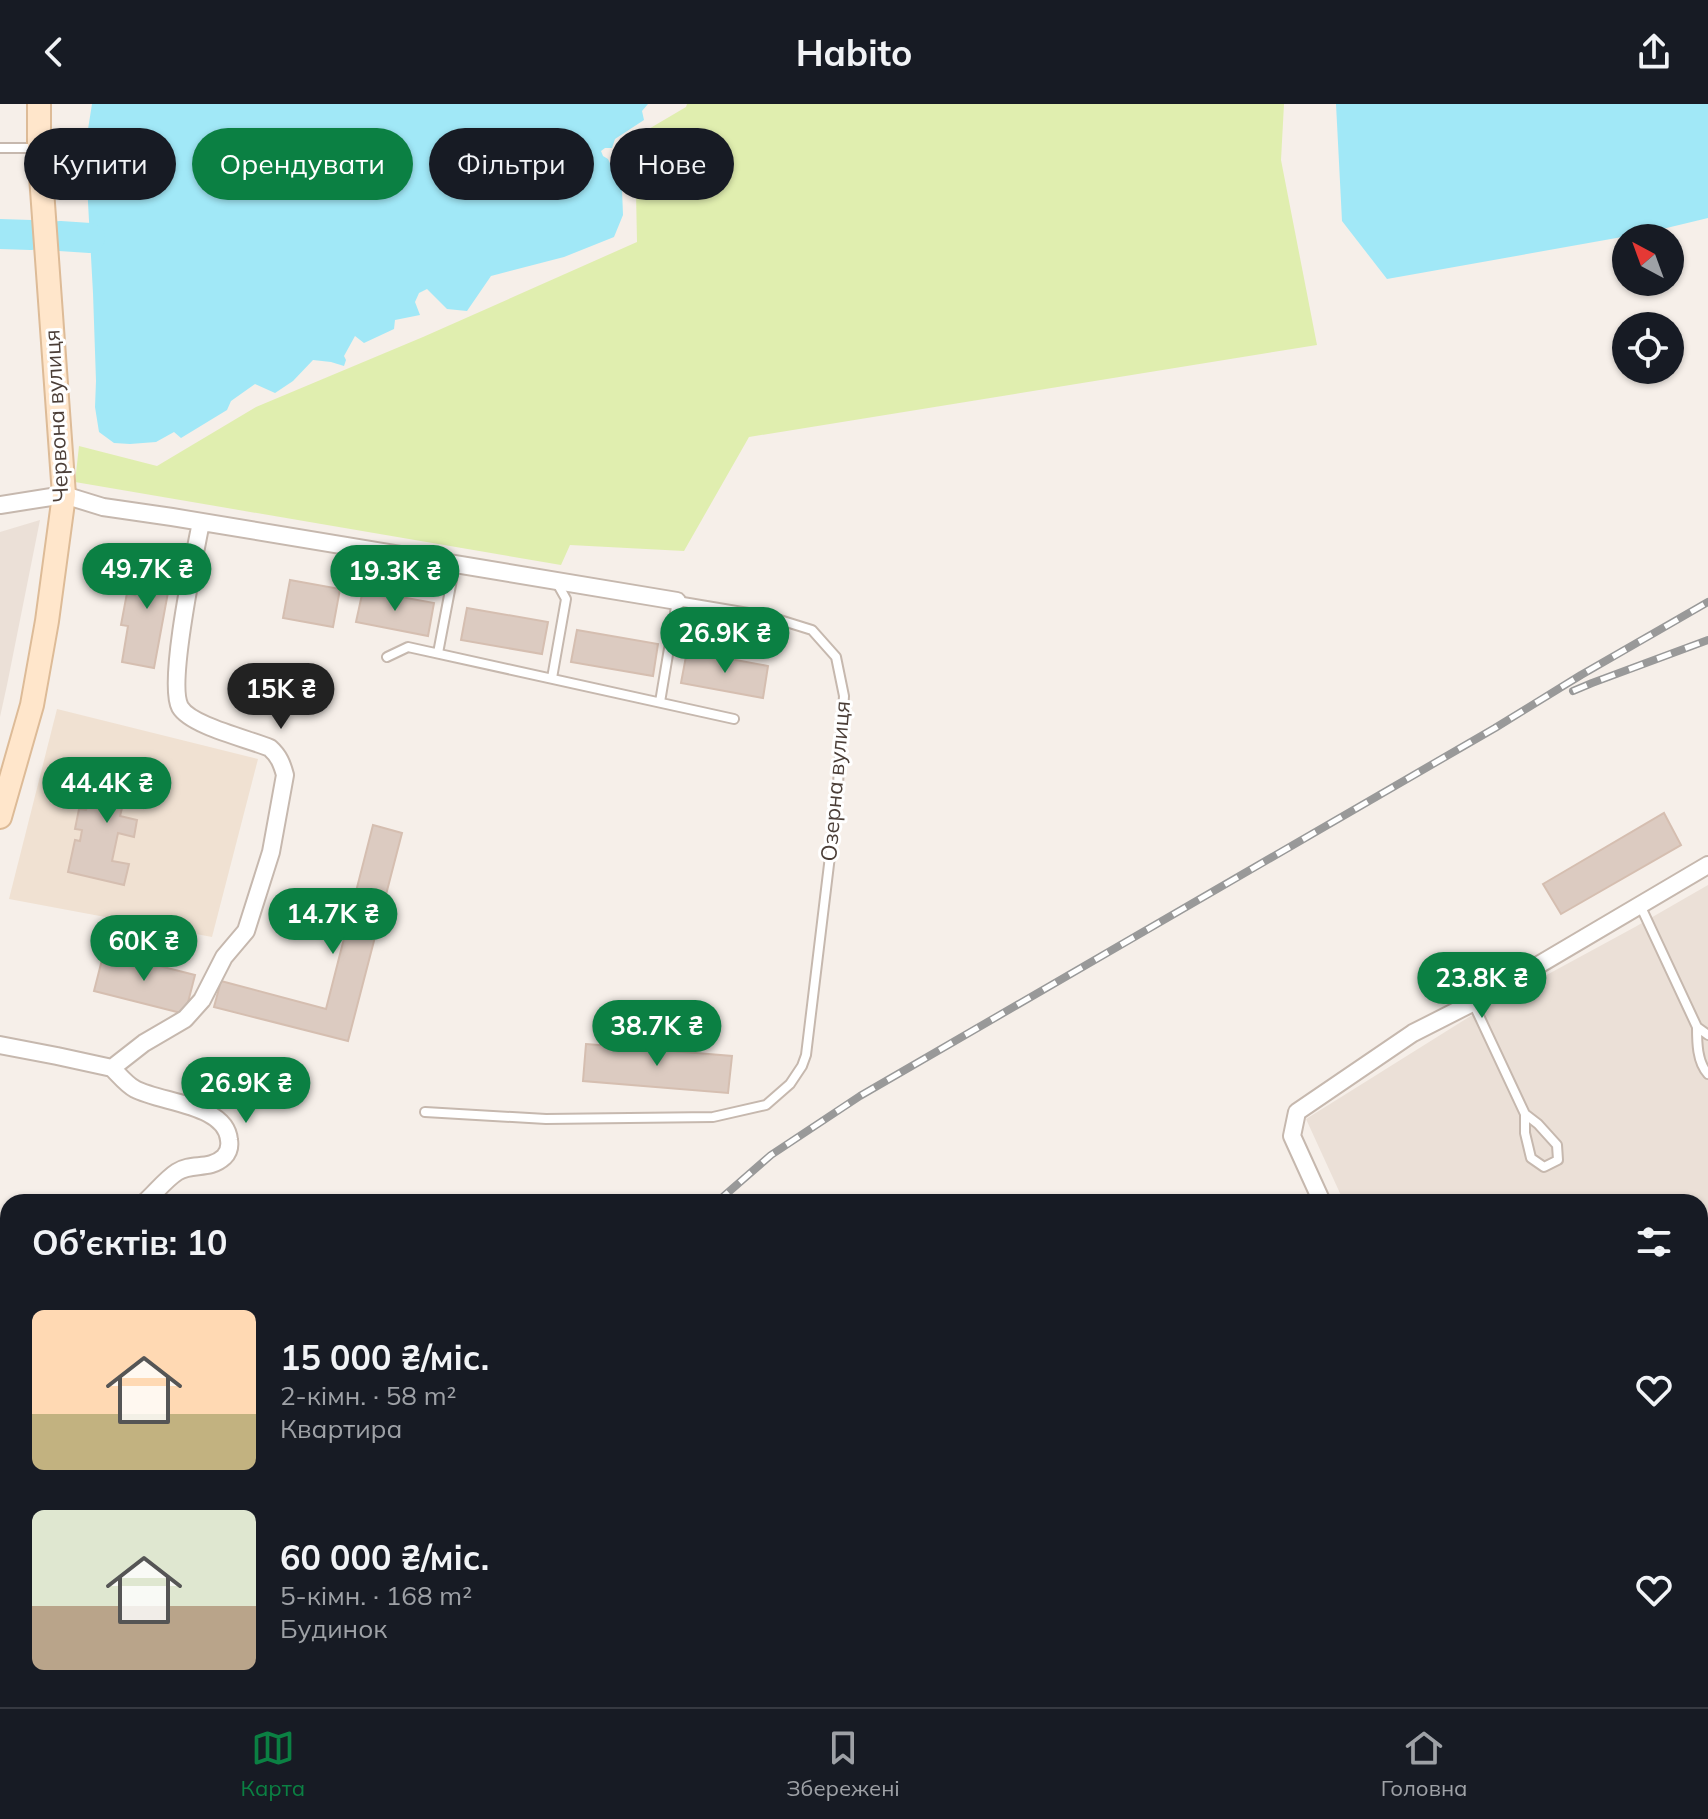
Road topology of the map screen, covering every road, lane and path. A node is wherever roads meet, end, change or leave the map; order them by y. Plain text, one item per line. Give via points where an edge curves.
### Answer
1 (39, 104) edge
2 (39, 128) edge
3 (0, 148) edge
4 (24, 148) edge
5 (43, 200) edge
6 (64, 495) junction
7 (0, 505) edge
8 (201, 522) junction
9 (455, 564) junction
10 (556, 581) junction
11 (677, 601) junction
12 (438, 653) junction
13 (387, 657) dead end
14 (552, 678) junction
15 (660, 702) junction
16 (734, 719) dead end
17 (0, 817) edge
18 (1708, 865) edge
19 (1640, 905) junction
20 (1472, 1003) junction
21 (1697, 1027) junction
22 (1708, 1035) edge
23 (0, 1045) edge
24 (112, 1068) junction
25 (1708, 1074) edge
26 (425, 1112) dead end
27 (1525, 1114) junction
28 (154, 1194) edge
29 (1318, 1194) edge

1 - 2 main road, Червона вулиця
3 - 4 lane
5 - 6 main road, Червона вулиця
6 - 7 street
6 - 8 street, Озерна вулиця via 103,507
6 - 17 main road, Червона вулиця via 32,705
8 - 9 street, Озерна вулиця
8 - 24 street via 177,696 181,708 207,726 277,753 285,775 271,852 246,931 185,1019
9 - 10 street, Озерна вулиця
9 - 12 lane
10 - 11 street, Озерна вулиця
10 - 14 lane via 566,599
11 - 15 lane
11 - 26 lane, Озерна вулиця via 767,616 812,630 836,657 844,696 837,798 802,1066 766,1105 713,1117 546,1119
12 - 13 lane via 408,647
12 - 14 lane
14 - 15 lane
15 - 16 lane
18 - 19 street
19 - 20 street
19 - 21 lane
20 - 27 lane
20 - 29 street via 1413,1033 1297,1112 1292,1136
21 - 22 lane
21 - 25 lane via 1697,1046
23 - 24 street
24 - 28 street via 133,1088 207,1112 224,1123 229,1138 224,1157 211,1166 178,1171
27 - 27 lane via 1531,1158 1544,1167 1558,1160 1557,1145

